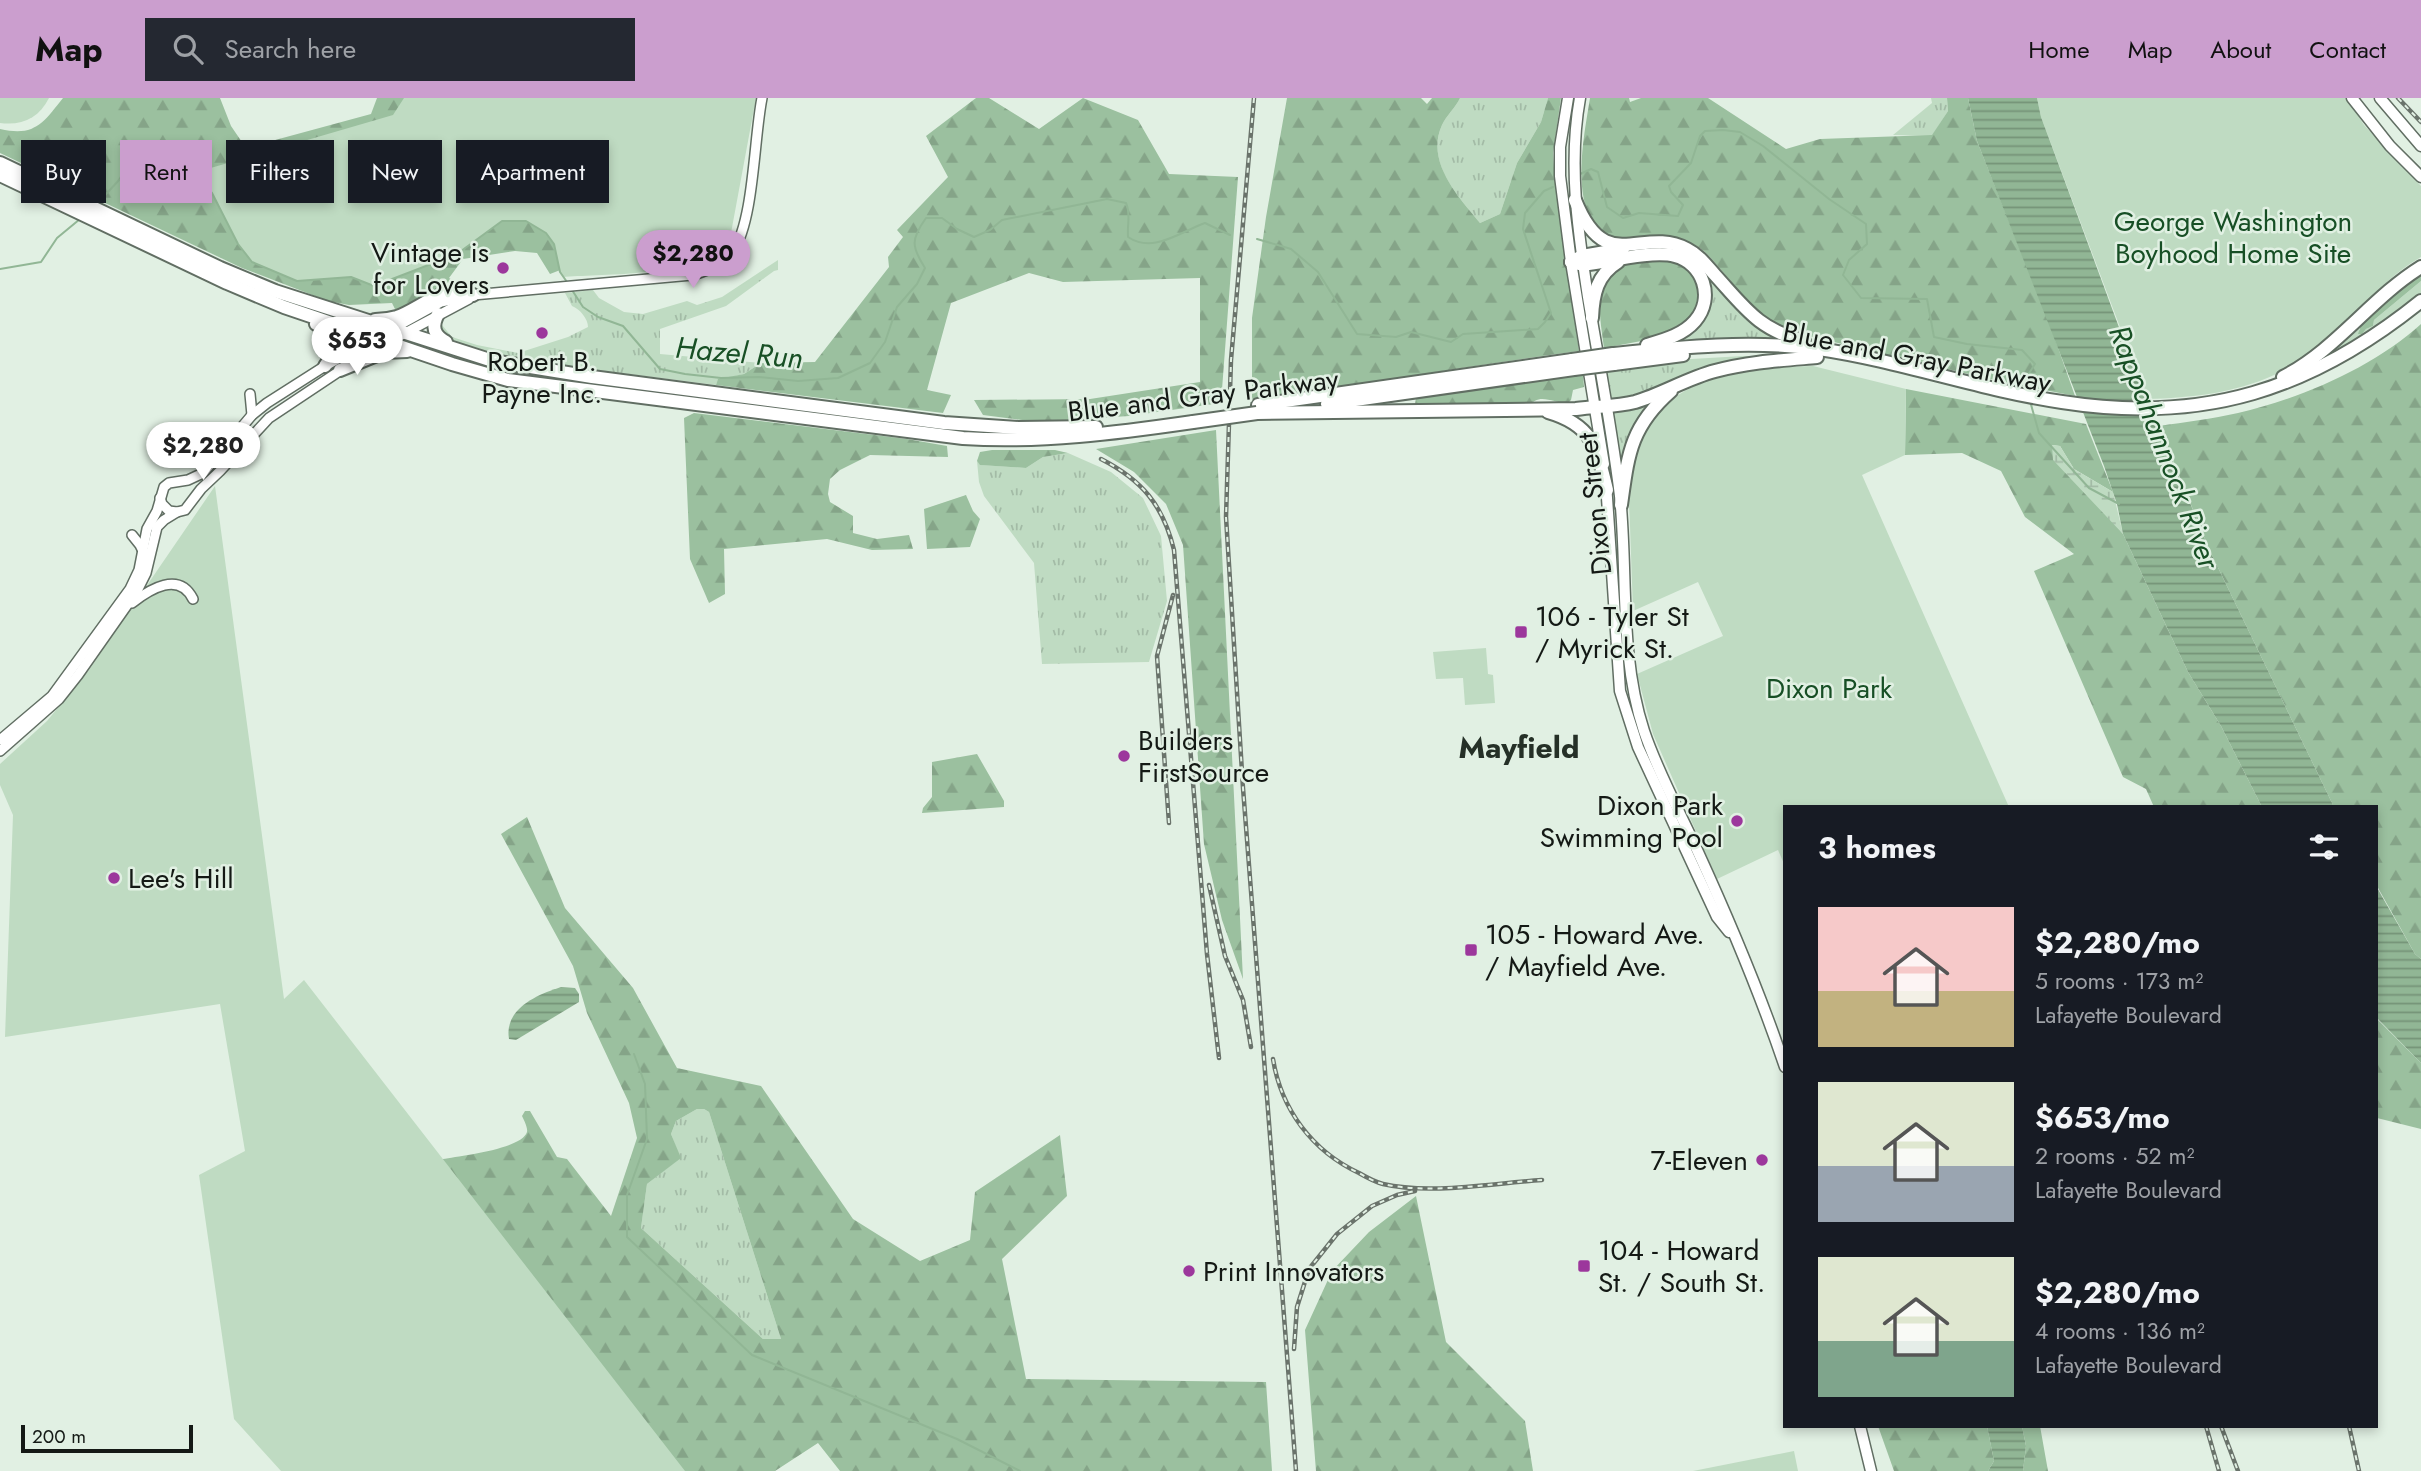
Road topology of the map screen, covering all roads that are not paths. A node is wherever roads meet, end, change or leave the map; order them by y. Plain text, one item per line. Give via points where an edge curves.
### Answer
1 (762, 98) edge
2 (1568, 98) edge
3 (1580, 98) edge
4 (2352, 98) edge
5 (2380, 98) edge
6 (2421, 146) edge
7 (0, 163) edge
8 (0, 175) edge
9 (21, 175) edge
10 (2421, 177) edge
11 (21, 183) edge
12 (70, 203) edge
13 (1569, 203) junction
14 (104, 219) junction
15 (1641, 245) junction
16 (1622, 260) junction
17 (1579, 261) junction
18 (2419, 268) edge
19 (473, 295) junction
20 (2421, 301) edge
21 (2421, 310) edge
22 (438, 314) junction
23 (305, 315) junction
24 (1592, 318) junction
25 (362, 320) junction
26 (399, 331) junction
27 (382, 340) junction
28 (416, 351) junction
29 (465, 353) junction
30 (1817, 357) junction
31 (1862, 358) junction
32 (1614, 359) junction
33 (325, 366) junction
34 (340, 370) junction
35 (1680, 384) junction
36 (1999, 392) junction
37 (250, 394) dead end
38 (2224, 400) junction
39 (1601, 405) junction
40 (263, 406) junction
41 (1258, 409) junction
42 (1531, 410) junction
43 (2184, 410) junction
44 (252, 415) junction
45 (1193, 418) junction
46 (264, 423) junction
47 (178, 481) junction
48 (1607, 490) junction
49 (160, 498) junction
50 (190, 503) junction
51 (1621, 505) junction
52 (177, 512) junction
53 (147, 529) junction
54 (144, 553) junction
55 (193, 599) dead end
56 (125, 608) junction
57 (17, 726) junction
58 (0, 733) edge
59 (0, 740) edge
60 (0, 751) edge
61 (1735, 939) junction
62 (1783, 1061) edge
63 (1860, 1428) edge
64 (1871, 1471) edge

1 - 19 main road via 745,220 727,258 711,269 692,275
2 - 13 main road, Dixon Street via 1560,161
3 - 13 main road, Dixon Street
4 - 10 main road
5 - 6 main road
7 - 9 highway, Blue and Gray Parkway
8 - 11 highway, Blue and Gray Parkway
12 - 14 highway, Blue and Gray Parkway
13 - 15 highway via 1597,235 1620,245
13 - 17 main road, Dixon Street
14 - 23 highway, Blue and Gray Parkway via 228,283
14 - 25 highway, Blue and Gray Parkway via 275,291
15 - 17 highway
15 - 31 highway via 1684,247 1698,256 1763,326
16 - 17 highway
16 - 24 highway via 1597,284
16 - 32 highway via 1660,254 1682,258 1702,279 1704,302 1695,321 1675,335
17 - 24 main road, Dixon Street
17 - 39 main road, Dixon Street
18 - 38 highway via 2303,366
19 - 22 main road
19 - 25 highway via 446,293 397,317
19 - 26 main road via 441,302
20 - 38 highway via 2328,365 2276,387
21 - 43 highway, Blue and Gray Parkway via 2353,359 2305,383 2244,403
22 - 26 main road
22 - 29 highway via 435,334
23 - 27 highway, Blue and Gray Parkway
23 - 33 highway via 333,337 334,350
24 - 39 main road, Dixon Street
25 - 26 highway, Blue and Gray Parkway
26 - 27 main road
26 - 29 highway, Blue and Gray Parkway
27 - 28 highway, Blue and Gray Parkway
27 - 33 main road
27 - 34 main road
28 - 34 highway via 384,352
28 - 45 highway, Blue and Gray Parkway via 508,380 963,438 1061,438
29 - 45 highway, Blue and Gray Parkway via 528,368 963,425 1018,429
30 - 32 highway, Blue and Gray Parkway via 1729,352
30 - 35 highway via 1737,366
30 - 36 highway, Blue and Gray Parkway
31 - 32 highway, Blue and Gray Parkway via 1794,346 1742,344 1694,346
31 - 36 highway, Blue and Gray Parkway
32 - 41 highway, Blue and Gray Parkway, bridge
33 - 40 main road
34 - 46 main road
35 - 39 highway via 1634,402
35 - 51 highway via 1654,408 1635,437 1625,468
36 - 43 highway, Blue and Gray Parkway via 2082,414 2131,416
37 - 44 main road
38 - 43 highway, Blue and Gray Parkway
39 - 42 highway
39 - 48 main road, Dixon Street
39 - 51 main road, Dixon Street
40 - 44 main road
40 - 46 main road via 267,414
41 - 42 highway
41 - 45 highway, Blue and Gray Parkway, bridge
42 - 48 highway via 1560,416 1585,431 1597,449
44 - 47 main road via 203,473
46 - 50 main road
47 - 49 main road via 166,485
47 - 50 main road via 189,488
48 - 61 main road, Dixon Street via 1618,674 1625,710 1714,910
49 - 52 main road via 165,508
49 - 53 main road
50 - 52 main road
51 - 61 main road, Dixon Street via 1629,662 1636,701 1651,749
52 - 56 main road via 157,527 146,573
53 - 54 main road
53 - 54 main road via 132,535
54 - 57 main road via 130,589 58,688
55 - 56 main road via 184,588 166,584
56 - 60 main road via 64,693
57 - 58 main road
57 - 59 main road
61 - 62 main road
63 - 64 main road

